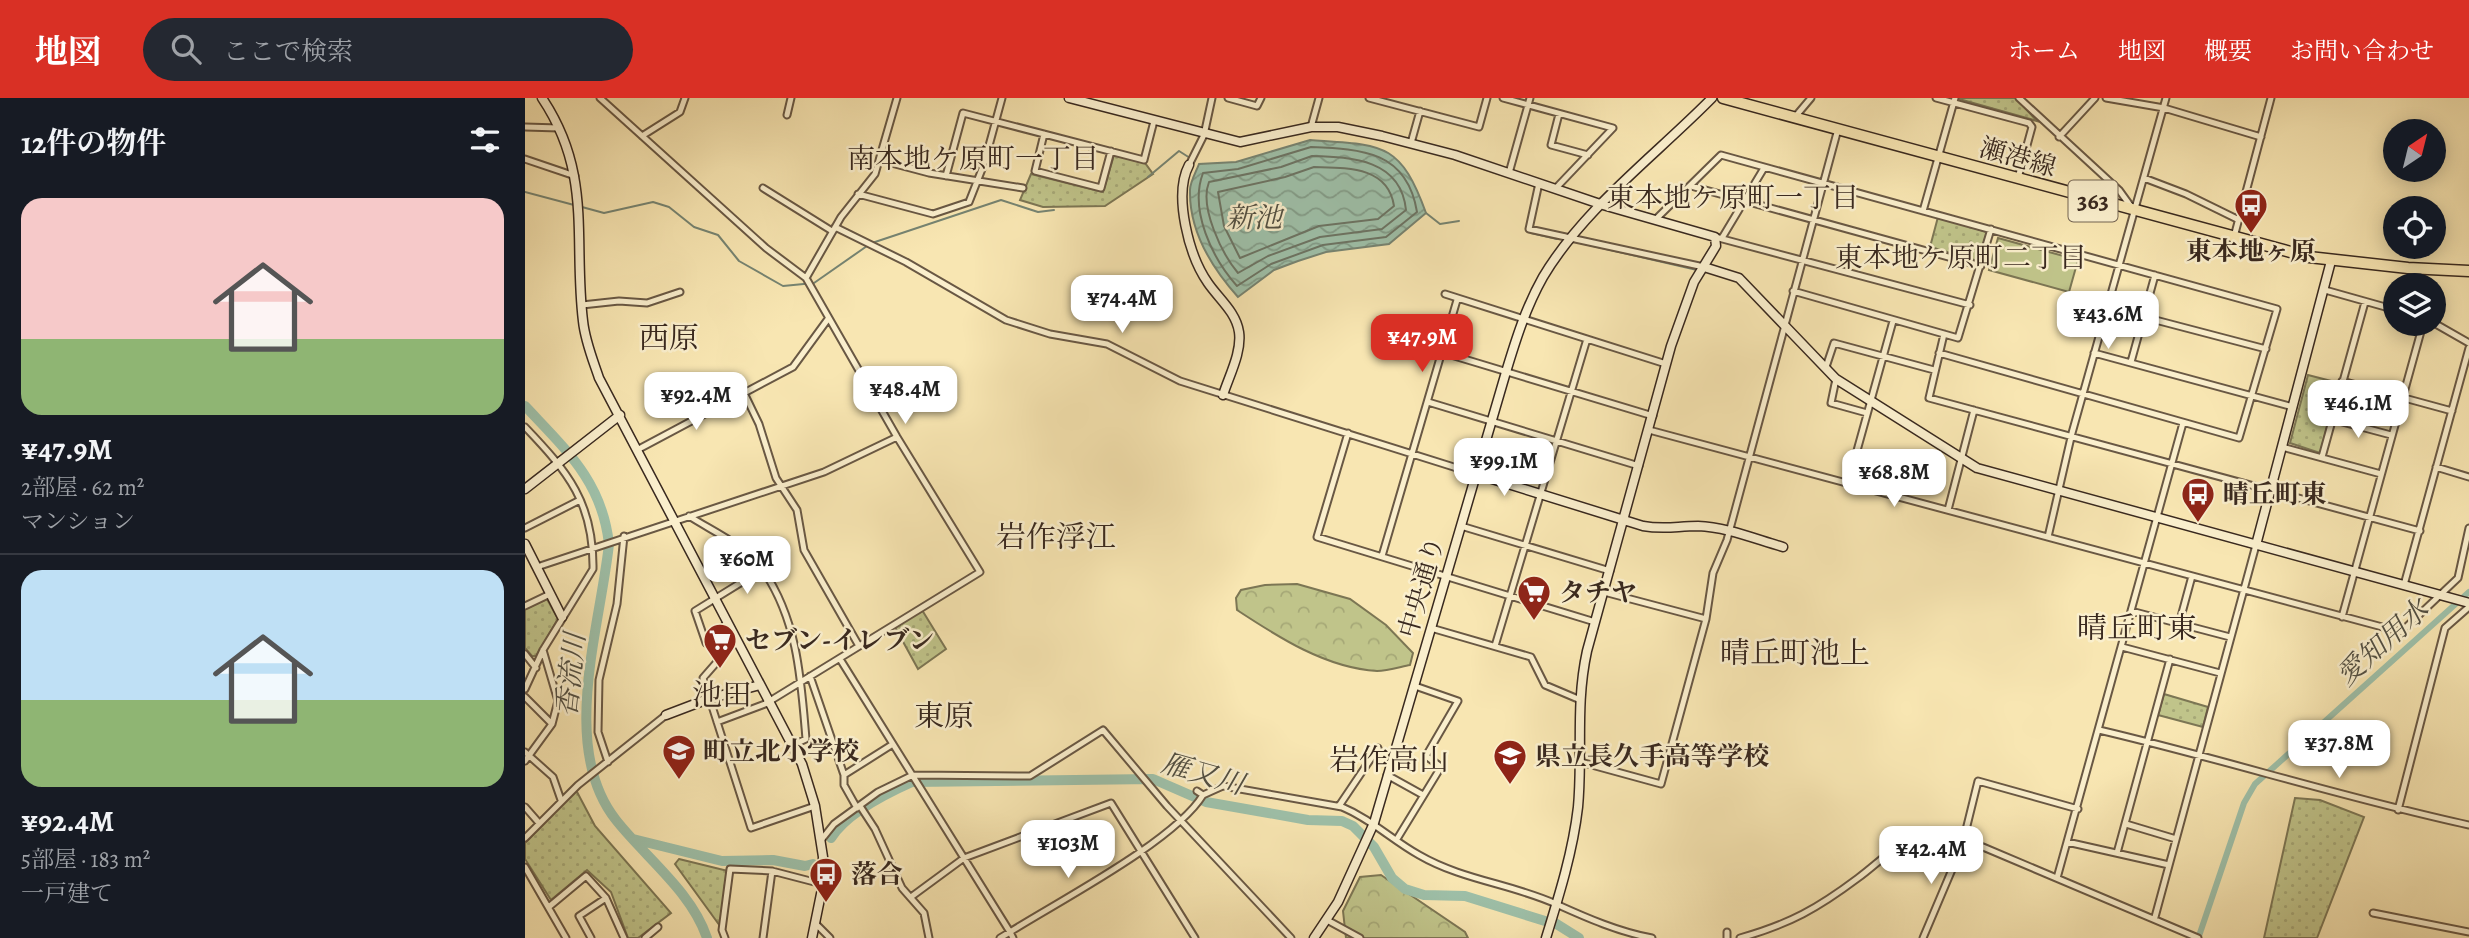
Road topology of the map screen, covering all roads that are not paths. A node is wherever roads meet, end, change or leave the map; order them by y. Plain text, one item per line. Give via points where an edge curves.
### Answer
1 (542, 98) edge
2 (600, 98) edge
3 (685, 98) edge
4 (791, 98) edge
5 (897, 98) edge
6 (1002, 98) edge
7 (1069, 98) edge
8 (1108, 98) edge
9 (1212, 98) edge
10 (1228, 98) edge
11 (1261, 98) edge
12 (1319, 98) edge
13 (1369, 98) edge
14 (1487, 98) edge
15 (1503, 98) edge
16 (1529, 98) edge
17 (1712, 98) edge
18 (1723, 98) edge
19 (1811, 98) edge
20 (1936, 98) edge
21 (2019, 98) edge
22 (2095, 98) edge
23 (2106, 98) edge
24 (2166, 98) edge
25 (2271, 98) edge
26 (1954, 100) edge
27 (1528, 105) junction
28 (1105, 108) junction
29 (2164, 108) junction
30 (1420, 111) junction
31 (1559, 114) junction
32 (787, 115) dead end
33 (1795, 117) junction
34 (1154, 121) junction
35 (995, 122) junction
36 (525, 127) edge
37 (1311, 127) junction
38 (559, 128) junction
39 (1838, 128) junction
40 (1044, 134) junction
41 (1204, 135) junction
42 (642, 136) junction
43 (2059, 137) junction
44 (2261, 137) junction
45 (1411, 143) junction
46 (1111, 151) junction
47 (1588, 155) junction
48 (1938, 156) junction
49 (525, 159) edge
50 (880, 160) junction
51 (1189, 165) joint
52 (1764, 168) junction
53 (1509, 173) junction
54 (575, 176) junction
55 (946, 176) junction
56 (2144, 178) junction
57 (976, 179) junction
58 (2017, 179) junction
59 (1539, 183) junction
60 (1823, 184) junction
61 (1691, 186) junction
62 (763, 188) dead end
63 (1023, 188) dead end
64 (1556, 188) junction
65 (857, 194) junction
66 (1744, 203) junction
67 (1603, 205) junction
68 (1923, 211) junction
69 (2133, 211) junction
70 (1657, 218) junction
71 (1812, 220) junction
72 (2239, 220) junction
73 (834, 229) junction
74 (1991, 229) junction
75 (1718, 237) junction
76 (2234, 237) junction
77 (1571, 240) junction
78 (1801, 261) junction
79 (2331, 261) junction
80 (2119, 265) junction
81 (1981, 266) junction
82 (1704, 267) junction
83 (2469, 271) edge
84 (2155, 275) junction
85 (807, 279) junction
86 (2325, 290) junction
87 (1793, 291) junction
88 (680, 292) dead end
89 (1444, 294) dead end
90 (1457, 300) junction
91 (2365, 302) junction
92 (582, 305) junction
93 (1970, 305) junction
94 (2383, 307) edge
95 (2144, 317) junction
96 (828, 319) junction
97 (1522, 320) junction
98 (1892, 321) junction
99 (1785, 324) junction
100 (2446, 331) edge
101 (1944, 334) junction
102 (2420, 336) edge
103 (1587, 339) junction
104 (2469, 346) edge
105 (2266, 349) junction
106 (1441, 352) junction
107 (2094, 352) junction
108 (1939, 353) junction
109 (1882, 357) junction
110 (2131, 362) junction
111 (1666, 364) junction
112 (1826, 367) junction
113 (1934, 370) junction
114 (1506, 372) junction
115 (1836, 379) junction
116 (2342, 381) junction
117 (1571, 391) junction
118 (744, 393) junction
119 (1223, 395) junction
120 (2082, 396) junction
121 (2253, 397) junction
122 (2403, 397) junction
123 (1871, 400) junction
124 (1428, 402) junction
125 (2293, 407) junction
126 (1974, 410) junction
127 (2452, 411) junction
128 (1867, 414) junction
129 (620, 415) junction
130 (1654, 416) junction
131 (2331, 419) junction
132 (1491, 422) junction
133 (2182, 423) junction
134 (525, 427) edge
135 (1649, 430) junction
136 (1349, 433) junction
137 (2392, 435) junction
138 (897, 437) junction
139 (2073, 437) junction
140 (1555, 443) junction
141 (2282, 447) junction
142 (637, 450) junction
143 (1412, 454) junction
144 (1750, 456) junction
145 (2322, 457) junction
146 (1962, 458) junction
147 (560, 462) junction
148 (2171, 464) junction
149 (1639, 466) junction
150 (2436, 467) junction
151 (1476, 474) junction
152 (2381, 474) junction
153 (2469, 477) edge
154 (1848, 483) junction
155 (780, 486) junction
156 (525, 489) edge
157 (2060, 490) junction
158 (2270, 490) junction
159 (1541, 494) junction
160 (580, 500) junction
161 (1948, 510) junction
162 (689, 516) junction
163 (2370, 517) junction
164 (2158, 518) junction
165 (1624, 519) junction
166 (674, 521) junction
167 (1461, 526) junction
168 (525, 528) edge
169 (2469, 528) edge
170 (1728, 531) junction
171 (2420, 531) junction
172 (623, 537) junction
173 (2047, 537) junction
174 (525, 544) edge
175 (1525, 544) junction
176 (2256, 545) junction
177 (594, 546) junction
178 (1783, 547) dead end
179 (1382, 556) junction
180 (2144, 564) junction
181 (537, 567) junction
182 (763, 569) junction
183 (1610, 571) junction
184 (2355, 573) junction
185 (1447, 576) junction
186 (2192, 576) junction
187 (2404, 585) junction
188 (2242, 590) junction
189 (1604, 592) junction
190 (550, 594) junction
191 (1509, 597) junction
192 (2447, 597) junction
193 (716, 598) junction
194 (2468, 604) edge
195 (525, 606) edge
196 (2131, 611) junction
197 (562, 617) junction
198 (2342, 617) junction
199 (1706, 619) junction
200 (728, 622) junction
201 (1595, 622) junction
202 (2179, 624) junction
203 (1431, 628) junction
204 (2230, 637) junction
205 (737, 639) junction
206 (859, 646) junction
207 (1495, 646) junction
208 (2122, 647) junction
209 (543, 650) junction
210 (525, 653) edge
211 (840, 659) junction
212 (2170, 659) junction
213 (536, 668) junction
214 (2220, 673) junction
215 (810, 676) junction
216 (801, 681) junction
217 (761, 685) junction
218 (1415, 686) junction
219 (525, 689) edge
220 (525, 697) edge
221 (708, 699) junction
222 (1578, 699) junction
223 (770, 700) junction
224 (666, 715) joint
225 (717, 722) junction
226 (552, 724) junction
227 (2099, 730) junction
228 (2147, 741) junction
229 (893, 744) junction
230 (793, 745) junction
231 (1378, 748) dead end
232 (2197, 754) junction
233 (527, 757) edge
234 (1577, 761) junction
235 (605, 764) junction
236 (844, 775) junction
237 (913, 775) junction
238 (1387, 775) junction
239 (1423, 794) junction
240 (561, 800) junction
241 (815, 806) junction
242 (1339, 806) junction
243 (525, 807) edge
244 (859, 807) junction
245 (2078, 809) junction
246 (2398, 810) junction
247 (1181, 821) junction
248 (539, 823) junction
249 (1374, 823) junction
250 (2126, 824) junction
251 (2469, 825) edge
252 (525, 838) edge
253 (822, 839) junction
254 (1397, 839) junction
255 (2176, 839) junction
256 (1963, 840) junction
257 (2067, 842) junction
258 (1140, 850) junction
259 (2117, 853) junction
260 (964, 858) junction
261 (2169, 865) junction
262 (525, 867) edge
263 (772, 871) junction
264 (2057, 878) junction
265 (822, 884) junction
266 (911, 897) junction
267 (606, 898) junction
268 (1556, 904) junction
269 (550, 905) junction
270 (2373, 913) dead end
271 (2155, 917) junction
272 (1327, 920) junction
273 (816, 924) junction
274 (656, 932) edge
275 (2469, 932) edge
276 (1011, 935) edge
277 (1192, 937) edge
278 (566, 938) edge
279 (590, 938) edge
280 (624, 938) edge
281 (645, 938) edge
282 (725, 938) edge
283 (763, 938) edge
284 (812, 938) edge
285 (830, 938) edge
286 (929, 938) edge
287 (1000, 938) edge
288 (1291, 938) edge
289 (1314, 938) edge
290 (1360, 938) edge
291 (1546, 938) edge
292 (1652, 938) edge
293 (1740, 938) edge
294 (1923, 938) edge
295 (2199, 938) edge

1 - 38 street
2 - 42 street
3 - 42 street via 680,112
4 - 32 street
5 - 50 street
6 - 35 street
7 - 28 street
8 - 28 street
9 - 41 street
10 - 11 street via 1257,106
12 - 37 street
13 - 30 street
14 - 30 street via 1479,127
15 - 27 street
16 - 27 street
17 - 67 street, 中央通り
18 - 33 highway, 瀬港線 / 363
19 - 33 street
20 - 26 street
21 - 43 street
22 - 43 street
23 - 29 street
24 - 29 street
25 - 44 street
26 - 48 street
26 - 58 street via 2029,123 2032,127
27 - 31 street
27 - 53 street
28 - 34 street
29 - 44 street
29 - 56 street
30 - 45 street
31 - 47 street via 1551,145
31 - 47 street via 1613,128
33 - 39 highway, 瀬港線 / 363
34 - 41 street
34 - 46 street via 1144,160
35 - 40 street
35 - 55 street via 963,113
35 - 57 street
36 - 38 street
37 - 41 street via 1240,142
37 - 45 street via 1338,127
38 - 54 street
39 - 48 highway, 瀬港線 / 363
39 - 60 street
40 - 46 street
40 - 46 street via 1035,171 1101,188
41 - 51 street
42 - 85 street
43 - 69 street via 2119,190
44 - 72 street
45 - 53 street
47 - 64 street
48 - 58 highway, 瀬港線 / 363
48 - 68 street
49 - 54 street
50 - 55 street
50 - 65 street via 872,180
51 - 119 street via 1182,193 1191,250 1239,331
52 - 60 street
52 - 61 street via 1721,155
52 - 66 street
53 - 59 street
54 - 92 street via 580,199
55 - 57 street
56 - 69 street
56 - 72 street
57 - 63 street
57 - 65 street via 969,202 933,214
58 - 69 highway, 瀬港線 / 363
59 - 64 street
59 - 77 street via 1528,228
60 - 68 street
60 - 71 street
61 - 66 street
61 - 70 street
62 - 73 street
64 - 67 street
65 - 73 street
66 - 71 street
66 - 75 street
67 - 70 street
67 - 77 street, 中央通り
68 - 74 street
69 - 76 highway, 瀬港線 / 363
69 - 80 street
70 - 75 street
71 - 78 street
71 - 81 street
72 - 76 street
73 - 85 street
73 - 119 street via 906,262 1006,320 1107,344 1171,376
74 - 80 street
74 - 81 street
75 - 78 street
75 - 82 street
76 - 79 highway, 瀬港線 / 363
77 - 82 street
77 - 97 street, 中央通り via 1544,276
78 - 87 street
78 - 93 street
79 - 83 highway, 瀬港線 / 363
79 - 86 street
80 - 84 street
80 - 107 street
81 - 93 street
82 - 99 street via 1739,278
82 - 111 street via 1685,305
84 - 95 street
84 - 105 street via 2275,306
85 - 96 street
86 - 91 street
86 - 125 street
87 - 98 street
87 - 99 street
88 - 92 street via 646,303
89 - 90 street
90 - 97 street
90 - 106 street
91 - 94 street
91 - 116 street
92 - 129 street via 599,378
93 - 101 street via 1962,335
95 - 105 street
95 - 110 street
96 - 118 street via 793,367
96 - 138 street
97 - 103 street
97 - 114 street, 中央通り
98 - 101 street
98 - 109 street
99 - 112 street
99 - 144 street
100 - 104 street
101 - 108 street
102 - 122 street
103 - 111 street
103 - 117 street
104 - 127 street
105 - 121 street
106 - 114 street
106 - 124 street
107 - 110 street
107 - 120 street
108 - 113 street
108 - 120 street
109 - 112 street via 1833,343
109 - 113 street
109 - 123 street
110 - 121 street
111 - 130 street
112 - 115 street
113 - 126 street via 1927,396
114 - 117 street
114 - 132 street, 中央通り
115 - 123 street
115 - 128 street via 1831,403
116 - 122 street
116 - 131 street
117 - 130 street
117 - 140 street
118 - 142 street
118 - 155 street
119 - 136 street
120 - 133 street
120 - 139 street
121 - 125 street
121 - 133 street via 2239,438
122 - 127 street
122 - 137 street
123 - 128 street
123 - 146 street
124 - 132 street
124 - 143 street
125 - 141 street
126 - 139 street
126 - 146 street
127 - 150 street
128 - 154 street
129 - 142 street
129 - 147 street
130 - 135 street
131 - 137 street
131 - 145 street
132 - 140 street
132 - 151 street, 中央通り
133 - 148 street
134 - 147 street
135 - 144 street
135 - 149 street
136 - 143 street
136 - 179 street via 1317,537
137 - 152 street
138 - 155 street via 824,472
138 - 206 street via 980,572
139 - 148 street
139 - 157 street
140 - 149 street
140 - 159 street
141 - 145 street
141 - 158 street
142 - 166 street
143 - 151 street
143 - 179 street
144 - 154 street
144 - 170 street
145 - 152 street
146 - 157 street via 1977,468
146 - 161 street
147 - 156 street
147 - 160 street
148 - 158 street
148 - 164 street
149 - 165 street
150 - 153 street
150 - 171 street
151 - 159 street
151 - 167 street, 中央通り
152 - 163 street
154 - 161 street
155 - 162 street
155 - 206 street via 797,510 804,550 815,573
157 - 164 street
157 - 173 street
158 - 163 street
158 - 176 street
159 - 165 street
159 - 175 street
160 - 168 street
160 - 177 street
161 - 173 street
162 - 166 street
162 - 182 street
163 - 171 street
163 - 184 street
164 - 176 street
164 - 180 street
165 - 170 street via 1665,530 1697,526
165 - 183 street
166 - 172 street
166 - 193 street
167 - 175 street
167 - 185 street, 中央通り
169 - 192 street via 2458,578
170 - 178 street
170 - 199 street via 1713,573
171 - 187 street
172 - 177 street
172 - 235 street via 617,604 599,680 598,732
173 - 180 street
174 - 181 street
175 - 183 street
175 - 191 street
176 - 184 street
176 - 188 street
177 - 181 street
177 - 197 street via 593,569
179 - 185 street
180 - 186 street
180 - 196 street
181 - 190 street
182 - 193 street
182 - 216 street via 789,624
183 - 189 street
184 - 187 street
184 - 198 street
185 - 191 street
185 - 203 street, 中央通り
186 - 188 street
186 - 202 street
187 - 192 street
188 - 198 street
188 - 204 street
189 - 199 street
189 - 201 street
190 - 195 street
190 - 197 street
191 - 201 street
191 - 207 street
192 - 194 street
192 - 198 street via 2401,632
193 - 200 street
193 - 200 street via 695,611 706,643
194 - 246 street via 2445,628
196 - 202 street
196 - 208 street
197 - 209 street
199 - 234 street via 1661,784
200 - 205 street
201 - 222 street
202 - 204 street
203 - 207 street
203 - 218 street, 中央通り
204 - 214 street
205 - 217 street
205 - 221 street via 702,678
206 - 211 street
207 - 222 street via 1531,657 1545,685
208 - 212 street
208 - 227 street
209 - 213 street
209 - 226 street via 558,701
210 - 213 street
211 - 215 street
211 - 229 street
212 - 214 street
212 - 228 street
213 - 219 street
214 - 232 street
215 - 216 street
215 - 236 street
216 - 223 street
216 - 230 street via 806,739
217 - 221 street
217 - 223 street
218 - 238 street, 中央通り
218 - 239 street via 1458,701 1426,756 1441,767
220 - 226 street
221 - 224 street
221 - 225 street
222 - 234 street
223 - 225 street
223 - 230 street
224 - 235 street
225 - 241 street via 751,828
226 - 233 street
227 - 228 street
227 - 245 street
228 - 232 street
228 - 250 street
229 - 236 street
229 - 237 street
230 - 241 street
231 - 242 street
232 - 246 street
232 - 255 street
233 - 240 street via 553,777
234 - 268 street via 1574,829
235 - 240 street
236 - 244 street via 844,785
237 - 244 street
237 - 247 street via 1030,776 1103,730
237 - 260 street
238 - 239 street
238 - 249 street, 中央通り
239 - 254 street
240 - 248 street
241 - 253 street
242 - 247 street via 1223,786 1201,794
242 - 249 street
243 - 248 street
244 - 253 street
244 - 266 street
245 - 256 street via 1978,781
245 - 257 street
246 - 251 street
247 - 258 street
247 - 288 street
248 - 252 street
249 - 254 street
249 - 272 street, 中央通り
250 - 255 street
250 - 259 street
253 - 265 street
254 - 268 street via 1440,865
255 - 261 street
256 - 264 street
256 - 293 street via 1915,837 1805,916
256 - 294 street
257 - 259 street
257 - 264 street
258 - 260 street via 1111,803
258 - 276 street
258 - 277 street
259 - 261 street
260 - 266 street
260 - 276 street
261 - 271 street
262 - 269 street
263 - 265 street
263 - 282 street via 730,869 722,930
263 - 283 street
264 - 271 street
265 - 273 street
266 - 286 street via 924,913
267 - 269 street via 586,876
267 - 279 street via 579,916
267 - 280 street
268 - 291 street
268 - 292 street via 1627,933
269 - 278 street
270 - 275 street
271 - 295 street
272 - 289 street, 中央通り
272 - 290 street
273 - 284 street
273 - 285 street
274 - 281 street
276 - 287 street

